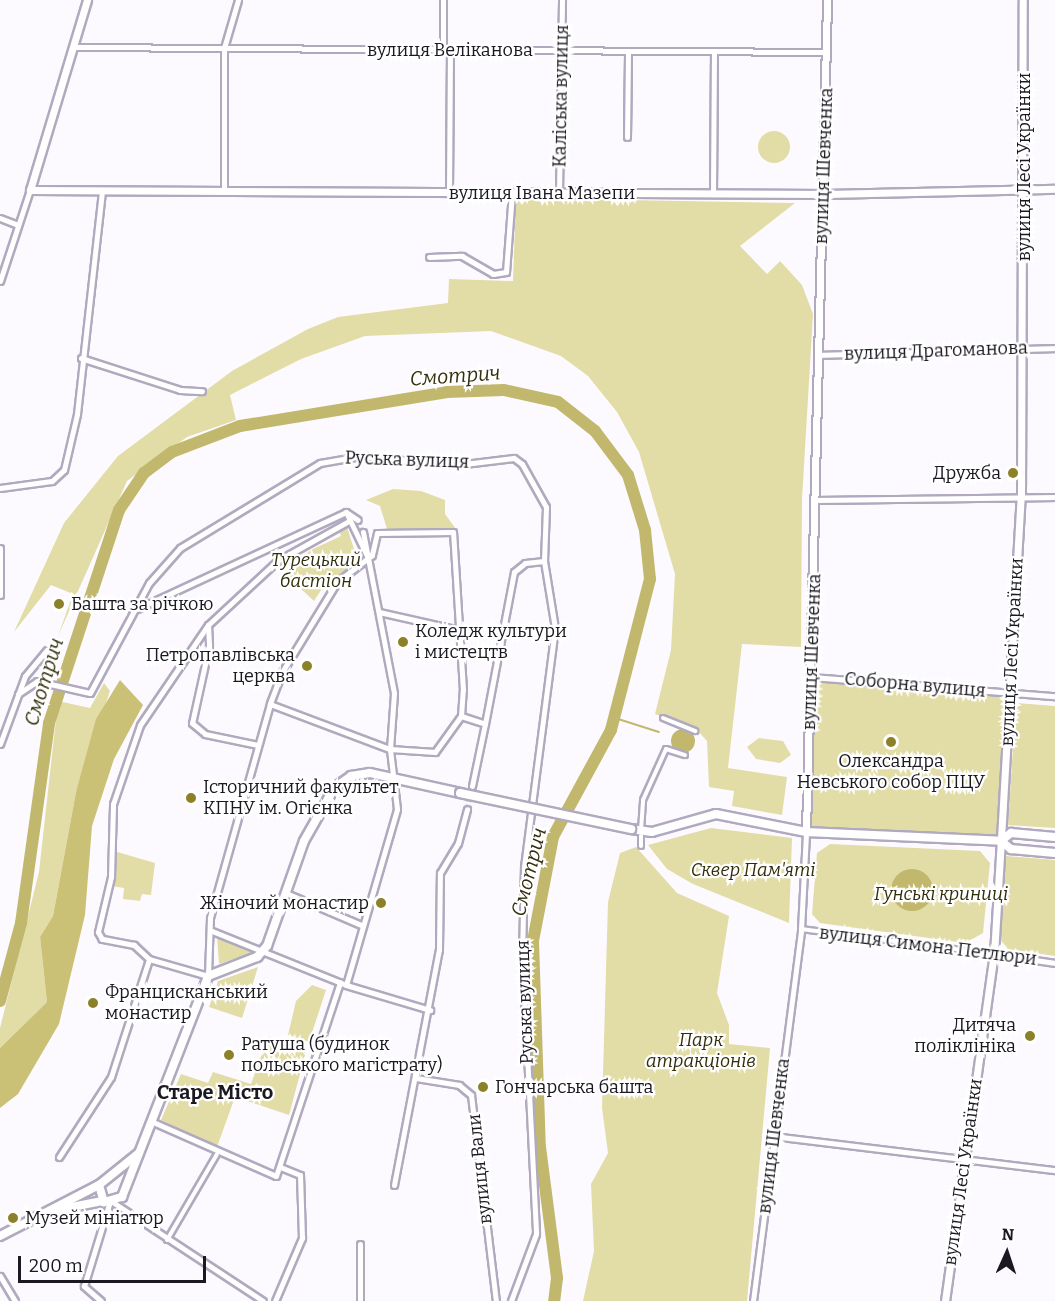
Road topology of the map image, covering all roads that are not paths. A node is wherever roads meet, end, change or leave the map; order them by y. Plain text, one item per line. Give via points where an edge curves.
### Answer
1 (87, 0) edge
2 (238, 0) edge
3 (443, 0) edge
4 (562, 0) edge
5 (827, 0) edge
6 (1023, 0) edge
7 (73, 48) junction
8 (224, 48) junction
9 (443, 50) junction
10 (450, 50) junction
11 (561, 50) junction
12 (628, 51) junction
13 (714, 51) junction
14 (827, 51) junction
15 (627, 137) dead end
16 (1026, 189) junction
17 (1055, 189) edge
18 (30, 190) junction
19 (102, 190) junction
20 (224, 191) junction
21 (449, 192) junction
22 (512, 193) junction
23 (559, 193) junction
24 (713, 194) junction
25 (826, 194) junction
26 (0, 218) edge
27 (18, 225) junction
28 (429, 257) dead end
29 (0, 281) edge
30 (1024, 348) junction
31 (1055, 348) edge
32 (818, 355) junction
33 (81, 358) junction
34 (202, 391) dead end
35 (0, 488) edge
36 (1021, 497) junction
37 (1055, 497) edge
38 (818, 500) junction
39 (346, 512) junction
40 (358, 520) tunnel mouth
41 (349, 521) junction
42 (363, 532) tunnel mouth
43 (0, 548) edge
44 (368, 558) junction
45 (544, 561) junction
46 (1, 567) edge
47 (0, 596) edge
48 (135, 610) junction
49 (379, 612) junction
50 (208, 625) junction
51 (459, 630) junction
52 (47, 650) dead end
53 (811, 677) junction
54 (1009, 693) junction
55 (18, 694) junction
56 (1055, 696) edge
57 (270, 704) junction
58 (460, 716) junction
59 (663, 718) dead end
60 (485, 724) junction
61 (695, 731) dead end
62 (0, 744) edge
63 (258, 745) junction
64 (390, 749) junction
65 (685, 755) dead end
66 (391, 775) junction
67 (472, 786) tunnel mouth
68 (467, 808) tunnel mouth
69 (807, 832) junction
70 (641, 833) junction
71 (1055, 837) edge
72 (1000, 841) junction
73 (641, 846) dead end
74 (1055, 853) edge
75 (286, 893) junction
76 (361, 925) junction
77 (801, 929) junction
78 (212, 931) junction
79 (264, 949) junction
80 (994, 954) junction
81 (149, 959) junction
82 (1055, 963) edge
83 (208, 976) junction
84 (343, 983) junction
85 (429, 1010) junction
86 (416, 1078) junction
87 (153, 1122) junction
88 (773, 1136) junction
89 (142, 1150) junction
90 (217, 1155) junction
91 (59, 1157) dead end
92 (964, 1159) junction
93 (280, 1167) junction
94 (1055, 1170) edge
95 (109, 1178) junction
96 (99, 1185) junction
97 (393, 1185) dead end
98 (124, 1190) junction
99 (109, 1203) junction
100 (35, 1214) junction
101 (0, 1236) edge
102 (167, 1240) junction
103 (360, 1244) dead end
104 (0, 1276) edge
105 (15, 1301) edge
106 (101, 1301) edge
107 (263, 1301) edge
108 (275, 1301) edge
109 (360, 1301) edge
110 (496, 1301) edge
111 (511, 1301) edge
112 (753, 1301) edge
113 (760, 1301) edge
114 (945, 1301) edge

1 - 7 street
2 - 8 street
3 - 9 street
4 - 11 street, Каліська вулиця
5 - 14 street, вулиця Шевченка
6 - 16 street, вулиця Лесі Українки
7 - 8 street, вулиця Веліканова
7 - 18 street
8 - 9 street, вулиця Веліканова
8 - 20 street
9 - 10 street, вулиця Веліканова
10 - 11 street, вулиця Веліканова
10 - 21 street
11 - 12 street, вулиця Веліканова
11 - 23 street, Каліська вулиця
12 - 13 street, вулиця Веліканова
12 - 15 street
13 - 14 street, вулиця Веліканова
13 - 24 street
14 - 25 street, вулиця Шевченка
16 - 17 street, вулиця Івана Мазепи
16 - 25 street, вулиця Івана Мазепи
16 - 30 street, вулиця Лесі Українки
18 - 19 street, вулиця Івана Мазепи
18 - 27 street
19 - 20 street, вулиця Івана Мазепи
19 - 33 street
20 - 21 street, вулиця Івана Мазепи
21 - 22 street, вулиця Івана Мазепи
22 - 23 street, вулиця Івана Мазепи
22 - 28 street via 506,272 493,274 462,256
23 - 24 street, вулиця Івана Мазепи
24 - 25 street, вулиця Івана Мазепи
25 - 32 street, вулиця Шевченка
26 - 27 street
27 - 29 street
30 - 31 street, вулиця Драгоманова
30 - 32 street, вулиця Драгоманова
30 - 36 street, вулиця Лесі Українки
32 - 38 street, вулиця Шевченка
33 - 34 street via 174,388
33 - 35 street via 77,414 62,474
36 - 37 street
36 - 38 street
36 - 54 street, вулиця Лесі Українки
38 - 53 street, вулиця Шевченка
39 - 40 street
39 - 41 street
39 - 48 street
41 - 44 street
41 - 50 street via 277,561
42 - 44 street
43 - 46 street
44 - 49 street
44 - 51 street via 377,533 453,531
44 - 57 street via 337,582 282,672
45 - 48 street, Руська вулиця via 546,507 514,458 456,465 340,456 253,499 180,548 149,583
45 - 60 street via 514,572
45 - 111 street, Руська вулиця via 555,628 526,840 522,955 536,1234
46 - 47 street
48 - 55 street, Руська вулиця via 96,687 84,693 44,681 30,683
49 - 51 street
49 - 64 street via 394,693
50 - 63 street via 209,646 192,723 205,734
50 - 81 street via 134,736 112,804 111,877 98,936 134,945
51 - 58 street
52 - 55 street
53 - 54 street, Соборна вулиця
53 - 69 street, вулиця Шевченка
54 - 56 street, Соборна вулиця
54 - 72 street, вулиця Лесі Українки
55 - 62 street
57 - 63 street
57 - 64 street
58 - 60 street
58 - 64 street via 435,752
59 - 61 street
60 - 67 street
63 - 78 street via 210,918
64 - 66 street
65 - 70 street via 666,749 643,800
66 - 70 main road, bridge
66 - 75 main road via 351,776 334,788 304,841
66 - 76 street via 397,809
68 - 85 street via 458,843 439,879 439,942
69 - 70 main road via 716,814
69 - 72 main road
69 - 77 street, вулиця Шевченка
70 - 73 street
71 - 72 main road via 1011,834
72 - 74 main road via 1011,849
72 - 80 street, вулиця Лесі Українки
75 - 76 street
75 - 79 main road
76 - 84 street
77 - 80 street, вулиця Симона Петлюри
77 - 88 street, вулиця Шевченка
78 - 79 street
78 - 83 street
79 - 83 main road
79 - 84 street
80 - 82 street, вулиця Симона Петлюри
80 - 92 street, вулиця Лесі Українки
81 - 83 street
81 - 91 street via 111,1077
83 - 87 main road
84 - 85 street
84 - 93 street
85 - 86 street
86 - 97 street
86 - 110 street, вулиця Вали via 459,1085 471,1095
87 - 89 main road
87 - 90 street
88 - 92 street
88 - 112 street, вулиця Шевченка
89 - 95 main road
89 - 98 main road
90 - 93 street via 276,1176
90 - 102 street
92 - 94 street
92 - 114 street, вулиця Лесі Українки
93 - 108 street via 300,1175 302,1238
95 - 96 main road
95 - 98 main road
96 - 99 main road
96 - 100 main road
98 - 99 main road
99 - 100 main road
99 - 102 street
99 - 106 street via 84,1286
100 - 101 main road
102 - 107 street
103 - 109 street
104 - 105 street
112 - 113 street

